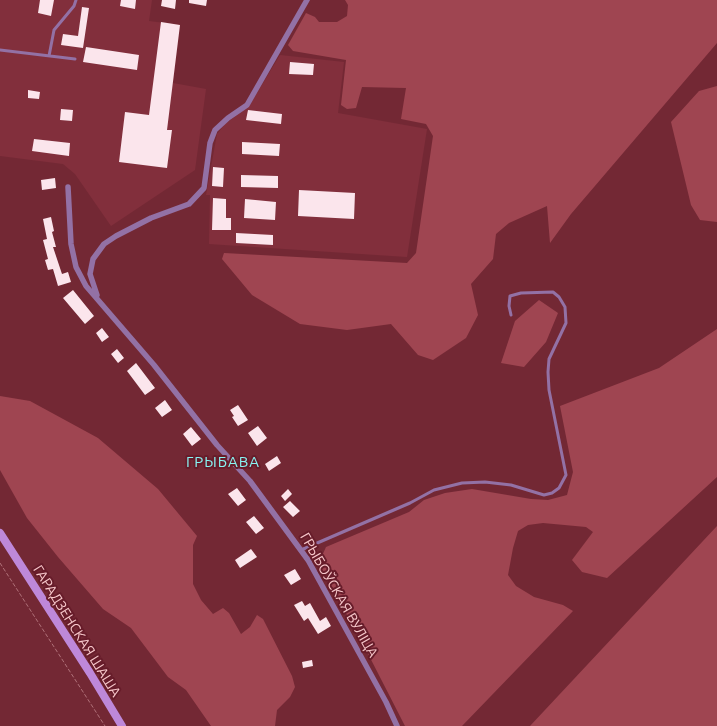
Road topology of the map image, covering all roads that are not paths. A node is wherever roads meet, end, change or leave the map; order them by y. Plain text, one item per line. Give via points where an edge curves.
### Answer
1 (76, 0) edge
2 (307, 0) edge
3 (0, 50) edge
4 (49, 56) junction
5 (75, 59) dead end
6 (68, 187) dead end
7 (98, 297) junction
8 (511, 316) dead end
9 (0, 533) edge
10 (301, 550) junction
11 (120, 726) edge
12 (397, 726) edge

1 - 4 lane via 54,30
2 - 7 street via 248,105 215,130 210,143 204,188 198,196 189,204 151,218 116,236 97,252 90,274
3 - 4 lane
4 - 5 lane
6 - 7 street via 71,244 76,267 86,286
7 - 10 street, ГРЫБОЎСКАЯ ВУЛІЦА via 217,445 250,481
8 - 10 lane via 510,296 521,293 553,292 565,307 566,323 549,360 548,372 549,390 566,475 559,488 544,495 510,485 462,483 434,490
9 - 11 main road, ГАРАДЗЕНСКАЯ ШАША via 90,673
10 - 12 street, ГРЫБОЎСКАЯ ВУЛІЦА

